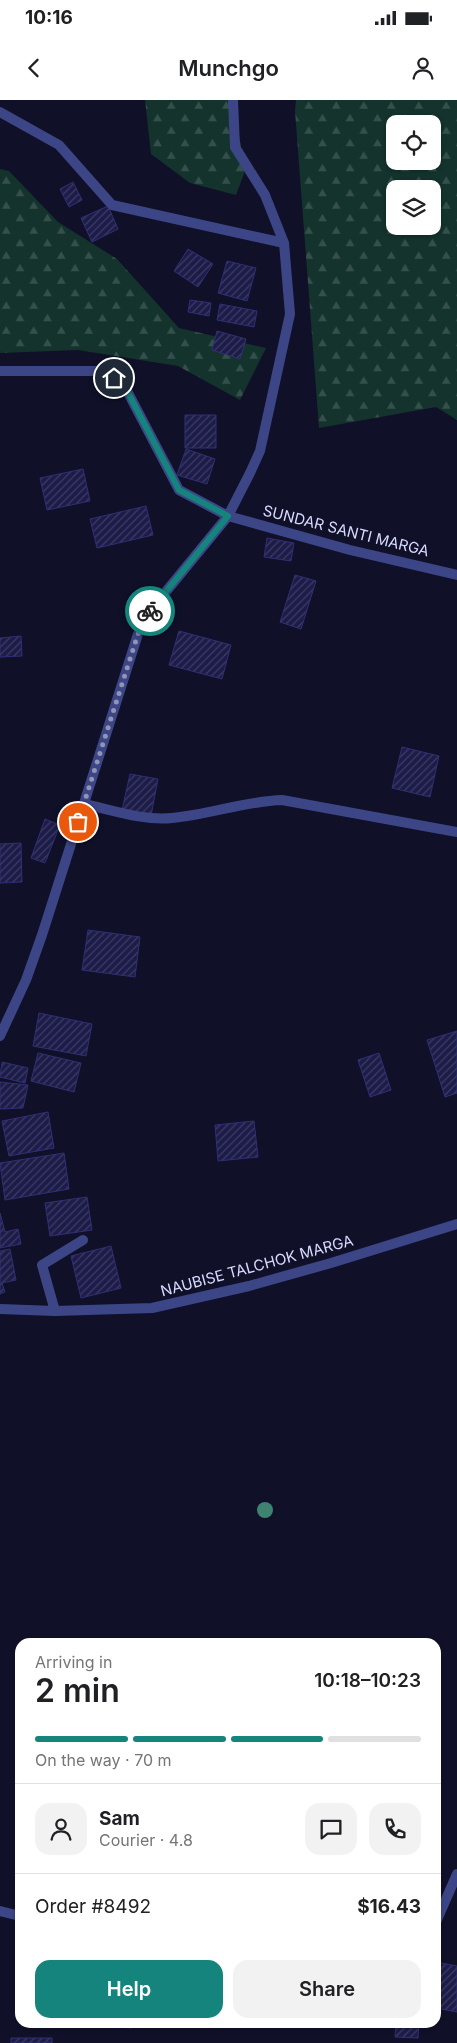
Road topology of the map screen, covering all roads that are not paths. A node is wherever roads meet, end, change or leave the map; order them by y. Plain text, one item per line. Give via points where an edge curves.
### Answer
1 (233, 100) edge
2 (0, 112) edge
3 (284, 243) junction
4 (0, 371) edge
5 (228, 516) junction
6 (457, 575) edge
7 (84, 804) junction
8 (457, 832) edge
9 (0, 1036) edge
10 (457, 1224) edge
11 (83, 1240) dead end
12 (0, 1309) edge
13 (55, 1311) junction
14 (457, 1874) edge
15 (0, 1911) edge
16 (441, 1911) edge
17 (15, 1915) edge

1 - 3 street via 235,147 265,195
2 - 3 street via 59,145 112,205
3 - 5 street via 290,314 260,451
4 - 5 street, SUNDAR SANTI MARGA via 103,371 124,385 179,490
5 - 6 street, SUNDAR SANTI MARGA
5 - 7 street via 150,611 138,634
7 - 8 street via 150,819 264,800 282,800
7 - 9 street via 26,980
10 - 13 street, NAUBISE TALCHOK MARGA via 249,1286 152,1308
11 - 13 street via 42,1265
12 - 13 street, NAUBISE TALCHOK MARGA
14 - 16 street
15 - 17 street

